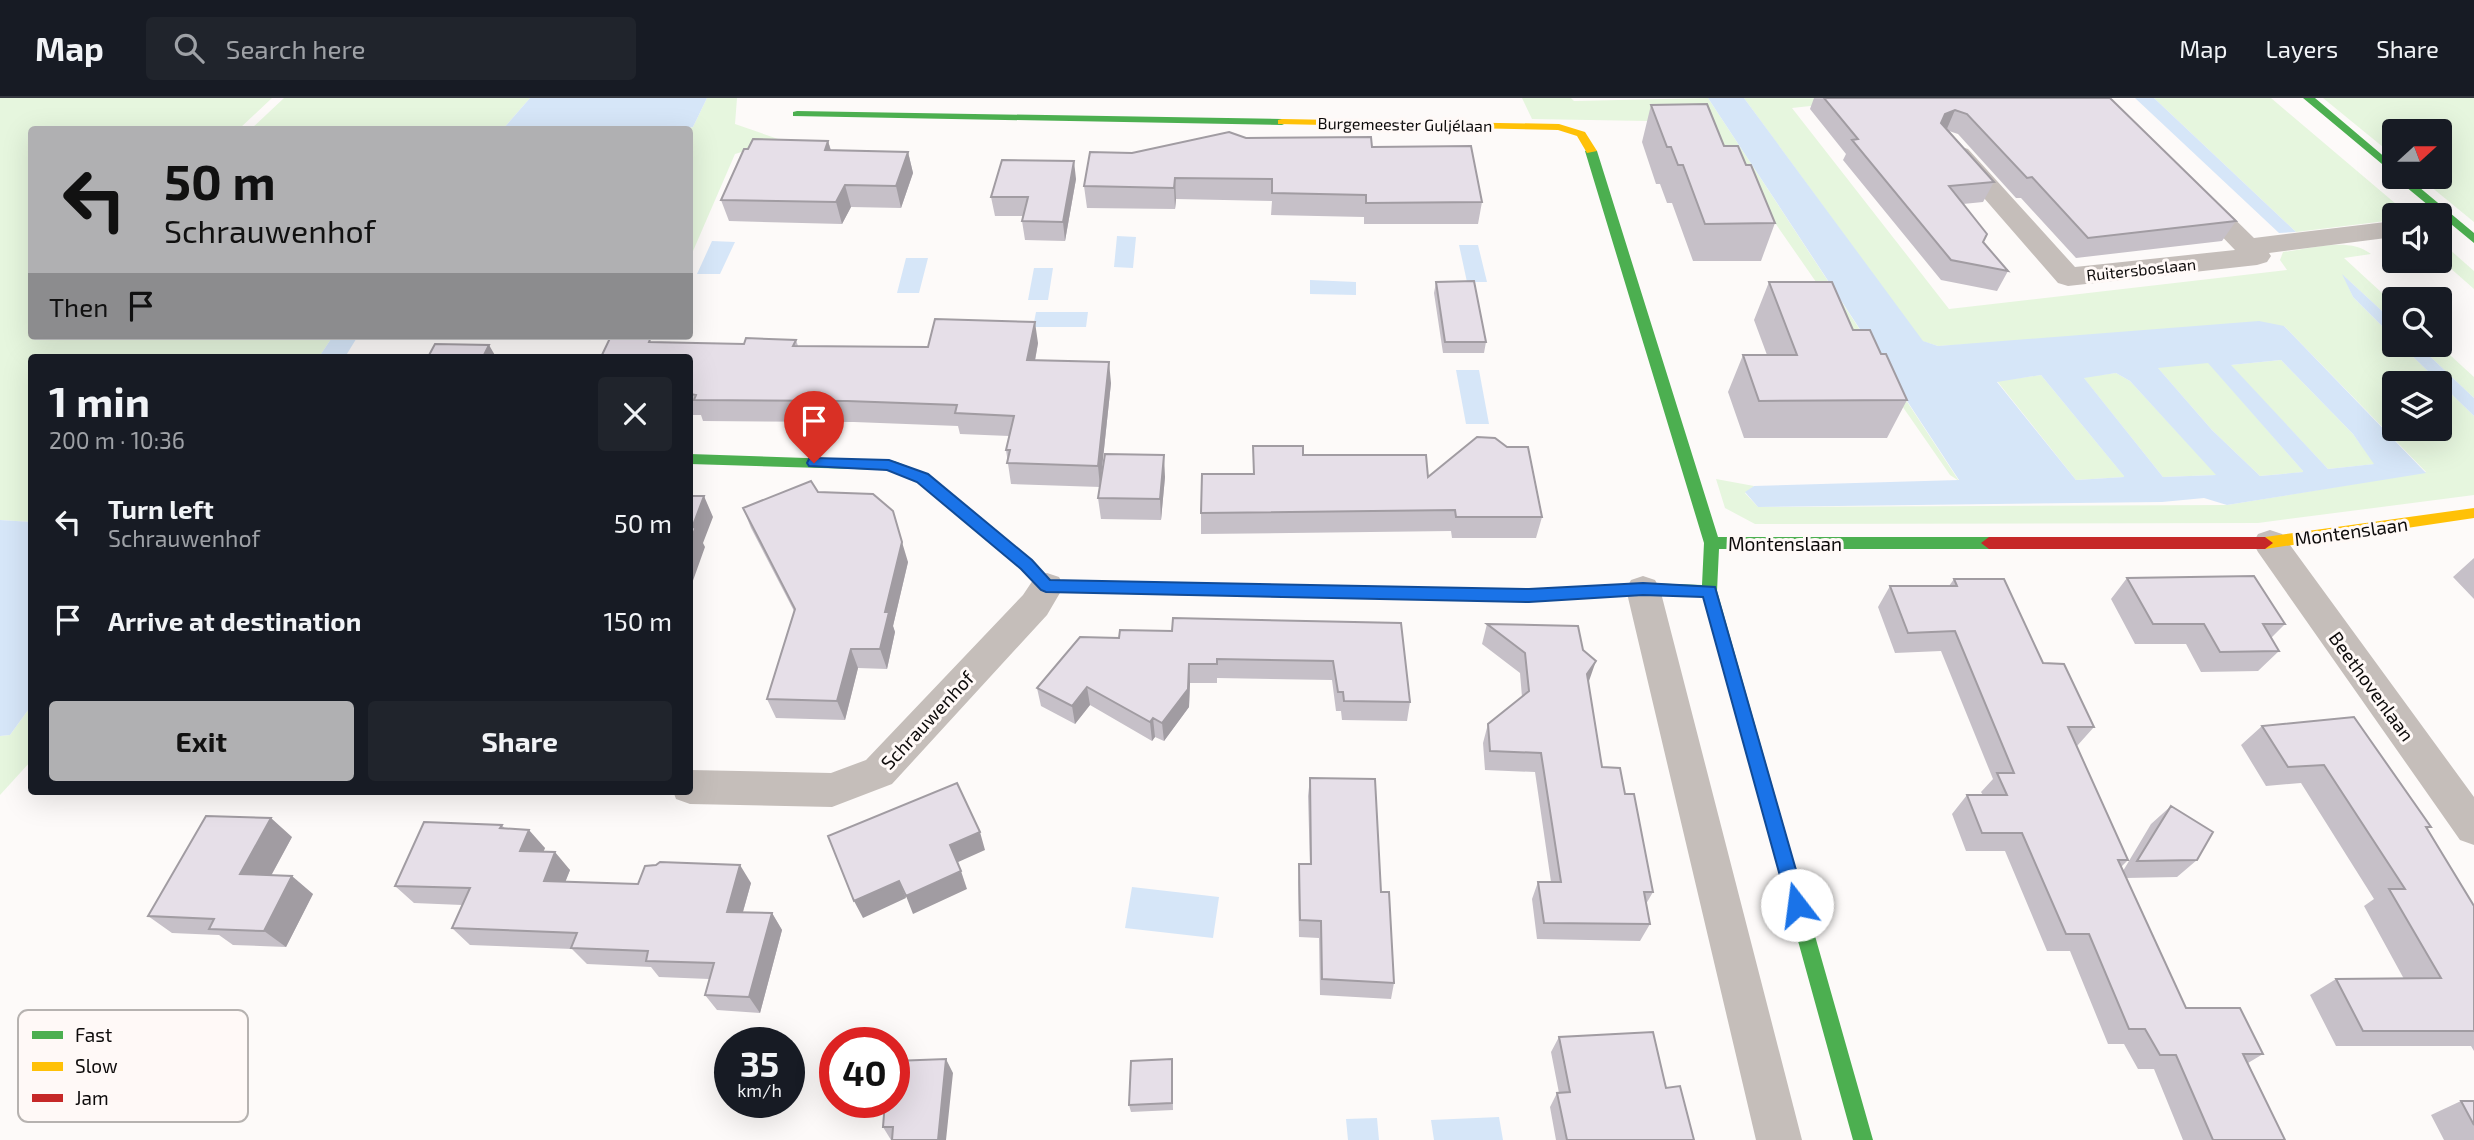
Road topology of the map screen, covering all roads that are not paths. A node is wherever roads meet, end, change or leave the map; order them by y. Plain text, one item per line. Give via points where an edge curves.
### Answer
1 (2308, 98) edge
2 (797, 114) dead end
3 (1948, 141) edge
4 (2382, 162) edge
5 (2182, 182) edge
6 (2413, 189) edge
7 (2456, 228) edge
8 (2382, 230) edge
9 (2248, 247) junction
10 (693, 459) edge
11 (2474, 513) edge
12 (1712, 543) junction
13 (2270, 543) junction
14 (1046, 586) junction
15 (1643, 589) junction
16 (1709, 591) junction
17 (693, 787) edge
18 (2474, 828) edge
19 (1779, 1140) edge
20 (1863, 1140) edge

1 - 4 street
2 - 12 street, Burgemeester Guljélaan via 1559,127 1581,134 1590,147
3 - 9 street, Ruitersboslaan via 2068,277 2257,256
5 - 9 street
6 - 7 street
8 - 9 street
10 - 14 street via 889,465 923,478
11 - 13 street, Montenslaan
12 - 13 street, Montenslaan
12 - 16 street, Montenslaan
13 - 18 street, Beethovenlaan
14 - 15 street via 1529,596
14 - 17 street, Schrauwenhof via 1035,606 879,772 832,790
15 - 16 street
15 - 19 street
16 - 20 street, Montenslaan

